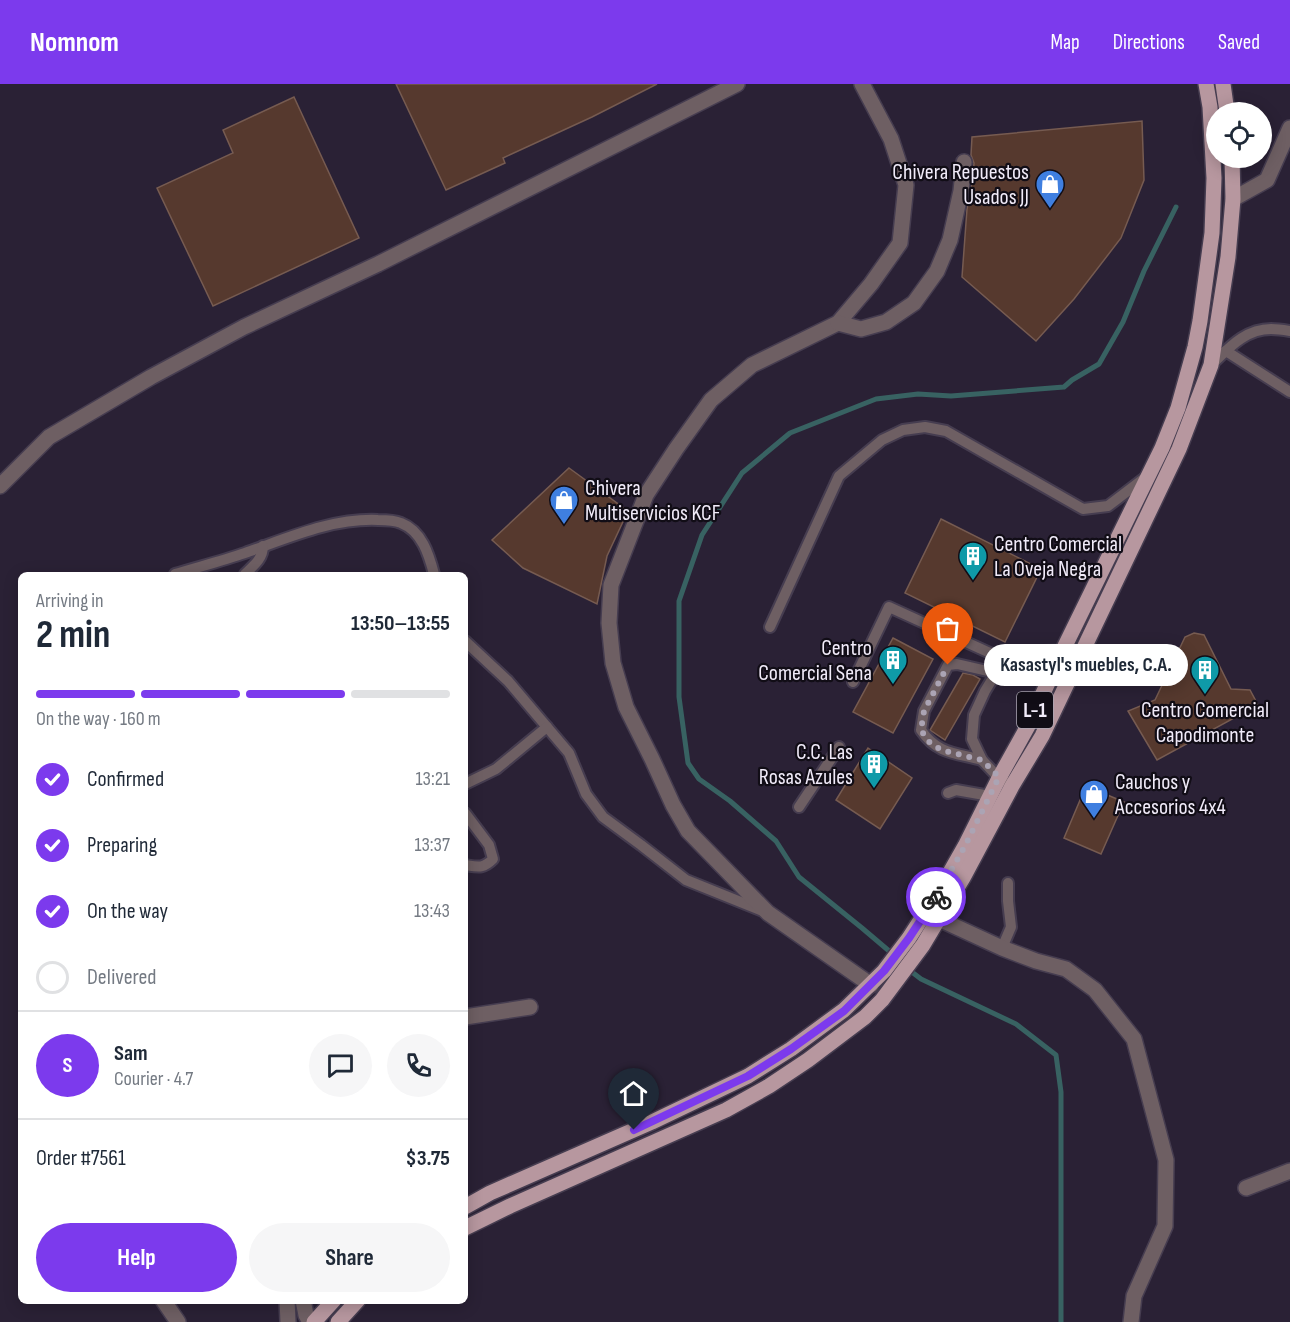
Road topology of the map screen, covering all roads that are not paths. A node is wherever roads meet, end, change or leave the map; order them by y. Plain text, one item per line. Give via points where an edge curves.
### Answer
1 (737, 84) edge
2 (862, 84) edge
3 (1206, 84) edge
4 (1223, 84) edge
5 (1226, 102) edge
6 (1290, 128) edge
7 (964, 162) dead end
8 (1232, 168) edge
9 (1233, 199) junction
10 (838, 323) junction
11 (1290, 331) edge
12 (1226, 351) junction
13 (1210, 365) junction
14 (1290, 392) edge
15 (1149, 475) junction
16 (0, 486) edge
17 (263, 546) junction
18 (181, 572) edge
19 (247, 572) edge
20 (434, 572) edge
21 (770, 627) dead end
22 (468, 644) edge
23 (1063, 650) junction
24 (1083, 650) junction
25 (1012, 663) junction
26 (996, 673) junction
27 (853, 682) dead end
28 (547, 727) junction
29 (839, 747) dead end
30 (982, 760) junction
31 (1005, 782) junction
32 (468, 783) edge
33 (948, 793) dead end
34 (990, 796) junction
35 (800, 807) dead end
36 (468, 817) edge
37 (468, 866) edge
38 (1008, 884) dead end
39 (768, 913) junction
40 (939, 919) junction
41 (1002, 948) junction
42 (871, 985) junction
43 (531, 1007) dead end
44 (468, 1017) edge
45 (1290, 1171) edge
46 (1246, 1188) dead end
47 (468, 1205) edge
48 (468, 1227) edge
49 (166, 1304) edge
50 (287, 1304) edge
51 (304, 1304) edge
52 (330, 1304) edge
53 (354, 1304) edge
54 (178, 1322) edge
55 (288, 1322) edge
56 (312, 1322) edge
57 (338, 1322) edge
58 (1131, 1322) edge

1 - 16 street via 244,327 151,377 49,437
2 - 10 street via 891,139 906,185 900,243
3 - 15 main road, L-1 via 1214,178 1203,302 1178,408
4 - 5 main road
6 - 9 street via 1267,180
7 - 10 street via 950,240 937,272 914,303 886,322 861,329
8 - 9 main road, L-1
9 - 13 main road, L-1 via 1228,258
10 - 39 street via 752,365 711,400 646,495 611,585 613,663 626,707 688,831
11 - 12 lane via 1249,333
12 - 13 lane
12 - 14 lane
13 - 24 main road, L-1 via 1179,449
15 - 21 lane via 1108,506 1083,509 946,432 925,427 903,430 882,440 839,476
15 - 23 main road, L-1
17 - 18 lane
17 - 19 lane via 260,560
17 - 20 lane via 339,523 391,521 417,533
22 - 28 lane via 508,681
23 - 24 lane
23 - 25 lane via 1025,655
23 - 31 main road, L-1
24 - 31 main road, L-1 via 1042,736
25 - 26 lane
25 - 27 lane via 889,607
26 - 30 lane via 974,715 972,739
26 - 30 lane via 948,665 924,711 921,730 928,741 941,750
28 - 32 lane via 496,769
28 - 39 lane via 569,753 586,794 603,817 686,880
29 - 35 lane
30 - 31 lane
31 - 34 main road, L-1
31 - 40 main road, L-1 via 963,878
33 - 34 lane via 957,790
34 - 42 main road, L-1 via 940,890 909,938
36 - 37 lane via 489,845 493,859 486,866
38 - 41 lane via 1011,927
39 - 42 street
40 - 41 street
40 - 48 main road, L-1 via 897,981 865,1017 769,1086 726,1110
41 - 58 street via 1066,969 1095,990 1134,1039 1167,1160 1165,1226 1134,1296
42 - 47 main road, L-1 via 844,1011 748,1076
43 - 44 street
45 - 46 street
49 - 54 street
50 - 55 street
51 - 56 street
52 - 56 main road
53 - 57 main road

